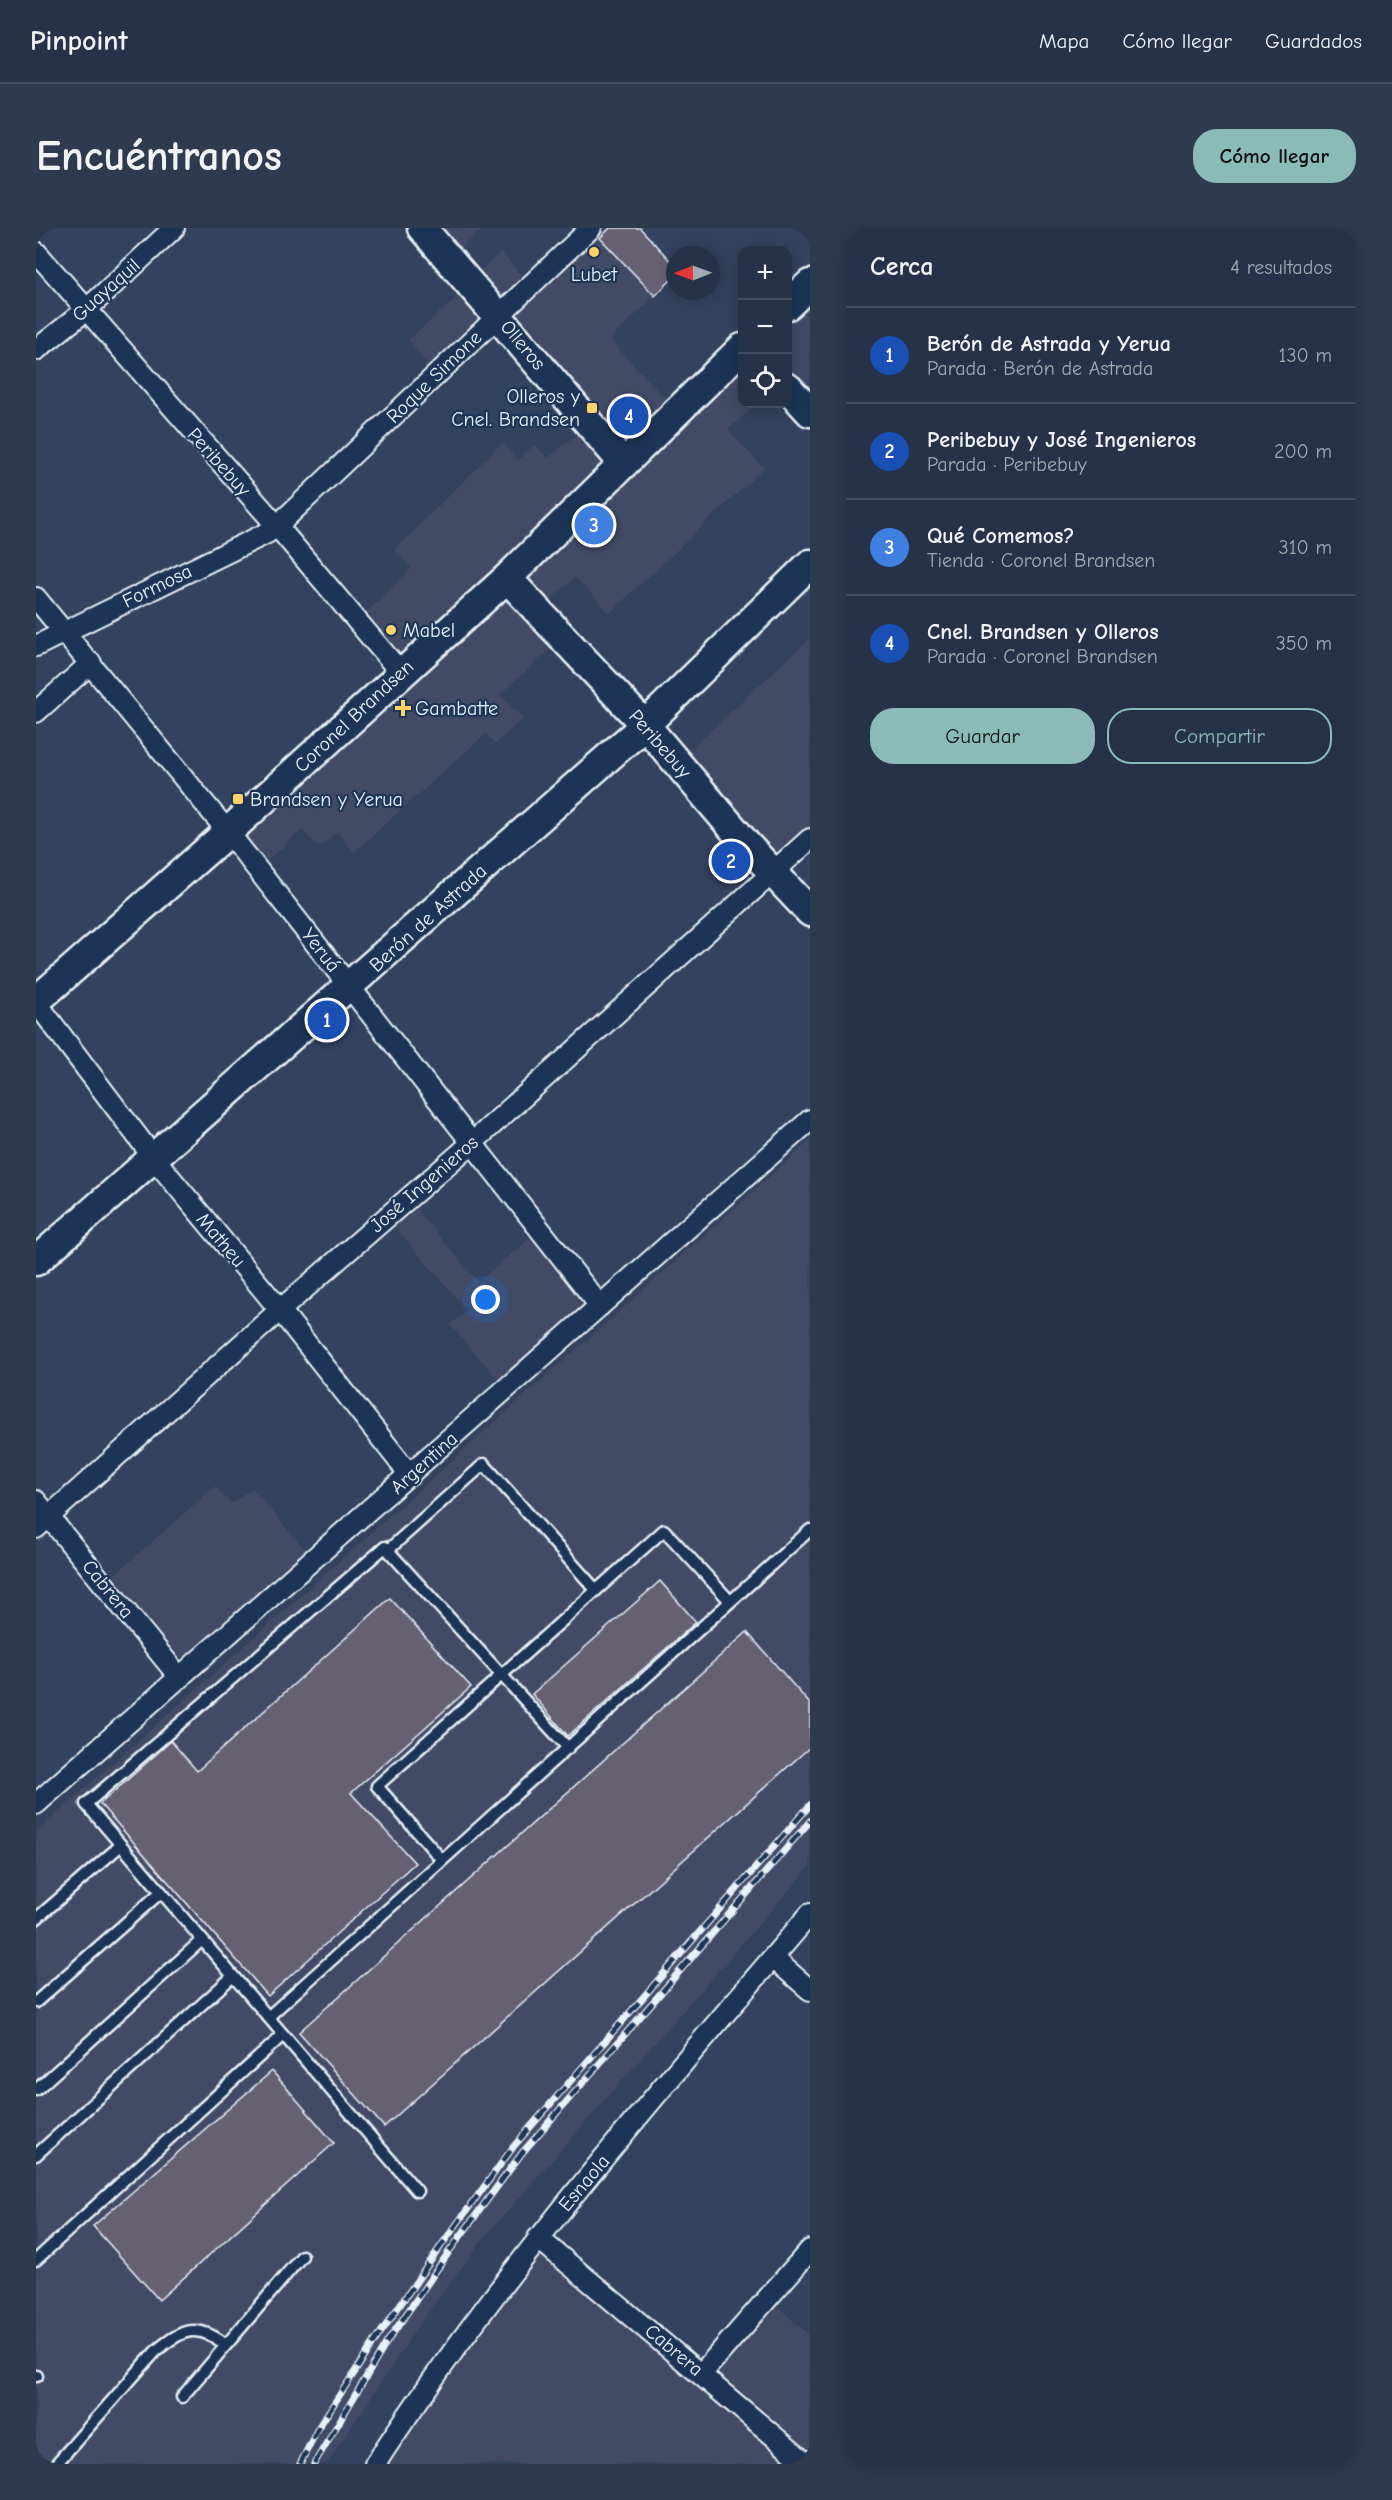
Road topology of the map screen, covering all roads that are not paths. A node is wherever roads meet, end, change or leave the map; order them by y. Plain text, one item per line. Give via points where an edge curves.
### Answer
1 (174, 228) edge
2 (422, 228) edge
3 (591, 228) edge
4 (36, 252) edge
5 (810, 284) edge
6 (792, 302) edge
7 (85, 311) junction
8 (498, 316) junction
9 (36, 350) edge
10 (738, 352) edge
11 (792, 392) edge
12 (810, 412) edge
13 (623, 463) junction
14 (277, 526) junction
15 (810, 564) edge
16 (507, 578) junction
17 (36, 598) edge
18 (65, 631) junction
19 (36, 646) edge
20 (91, 663) junction
21 (400, 673) junction
22 (36, 712) edge
23 (645, 725) junction
24 (228, 832) junction
25 (810, 838) edge
26 (773, 873) junction
27 (810, 912) edge
28 (350, 987) junction
29 (36, 1001) edge
30 (810, 1120) edge
31 (472, 1143) junction
32 (153, 1157) junction
33 (36, 1261) edge
34 (600, 1306) junction
35 (280, 1310) junction
36 (410, 1475) junction
37 (36, 1501) edge
38 (42, 1522) edge
39 (810, 1530) edge
40 (388, 1550) junction
41 (596, 1590) junction
42 (730, 1601) junction
43 (501, 1675) junction
44 (180, 1678) junction
45 (568, 1748) junction
46 (36, 1804) edge
47 (121, 1845) junction
48 (442, 1860) junction
49 (161, 1892) junction
50 (810, 1914) edge
51 (36, 1919) edge
52 (202, 1940) junction
53 (772, 1958) junction
54 (232, 1976) junction
55 (810, 1990) edge
56 (36, 2002) edge
57 (268, 2017) junction
58 (283, 2035) junction
59 (36, 2091) edge
60 (36, 2155) edge
61 (417, 2191) dead end
62 (538, 2238) junction
63 (810, 2250) edge
64 (302, 2256) dead end
65 (36, 2260) edge
66 (226, 2345) junction
67 (702, 2373) junction
68 (182, 2397) dead end
69 (56, 2464) edge
70 (375, 2464) edge
71 (807, 2464) edge

1 - 7 street, Guayaquil
2 - 8 street, Olleros
3 - 8 street, Roque Simone
4 - 7 street, Peribebuy
5 - 6 street
7 - 9 street, Guayaquil
7 - 14 street, Peribebuy
8 - 13 street, Olleros
8 - 14 street, Roque Simone
10 - 13 street, Coronel Brandsen
11 - 12 street
13 - 16 street, Coronel Brandsen
14 - 18 street, Formosa
14 - 21 street, Peribebuy
15 - 23 street, Berón de Astrada
16 - 21 street, Coronel Brandsen
16 - 23 street, Peribebuy
17 - 18 street, Yeruá
18 - 19 street, Formosa
18 - 20 street, Yeruá
20 - 22 street
20 - 24 street, Yeruá
21 - 24 street, Coronel Brandsen
23 - 26 street, Peribebuy
23 - 28 street, Berón de Astrada
24 - 28 street, Yeruá
24 - 29 street, Coronel Brandsen
25 - 26 street, José Ingenieros
26 - 27 street, Peribebuy
26 - 31 street, José Ingenieros
28 - 31 street, Yeruá
28 - 32 street, Berón de Astrada
29 - 32 street, Matheu
30 - 34 street, Argentina
31 - 34 street, Yeruá
31 - 35 street, José Ingenieros
32 - 33 street, Berón de Astrada
32 - 35 street, Matheu
34 - 36 street, Argentina
35 - 36 street, Matheu
35 - 38 street, José Ingenieros
36 - 44 street, Argentina
37 - 38 street, Cabrera
38 - 44 street, Cabrera
39 - 42 lane
40 - 41 lane via 484,1464
40 - 43 lane
40 - 47 lane via 385,1547 86,1804
41 - 42 lane via 664,1530
41 - 43 lane
42 - 45 lane
43 - 45 lane
43 - 48 lane via 377,1786
44 - 46 street, Argentina
45 - 48 lane
47 - 49 lane
47 - 51 lane
48 - 57 lane
49 - 52 lane
49 - 56 lane
50 - 53 street, Esnaola
52 - 54 lane
52 - 59 lane
53 - 55 street
53 - 62 street, Esnaola
54 - 57 lane
54 - 60 lane
57 - 58 lane
58 - 61 lane
58 - 65 lane
62 - 67 street, Cabrera
62 - 70 street, Esnaola via 420,2395
63 - 67 street
64 - 66 lane
66 - 68 lane
66 - 69 lane via 204,2331 190,2330 173,2336
67 - 71 street, Cabrera

